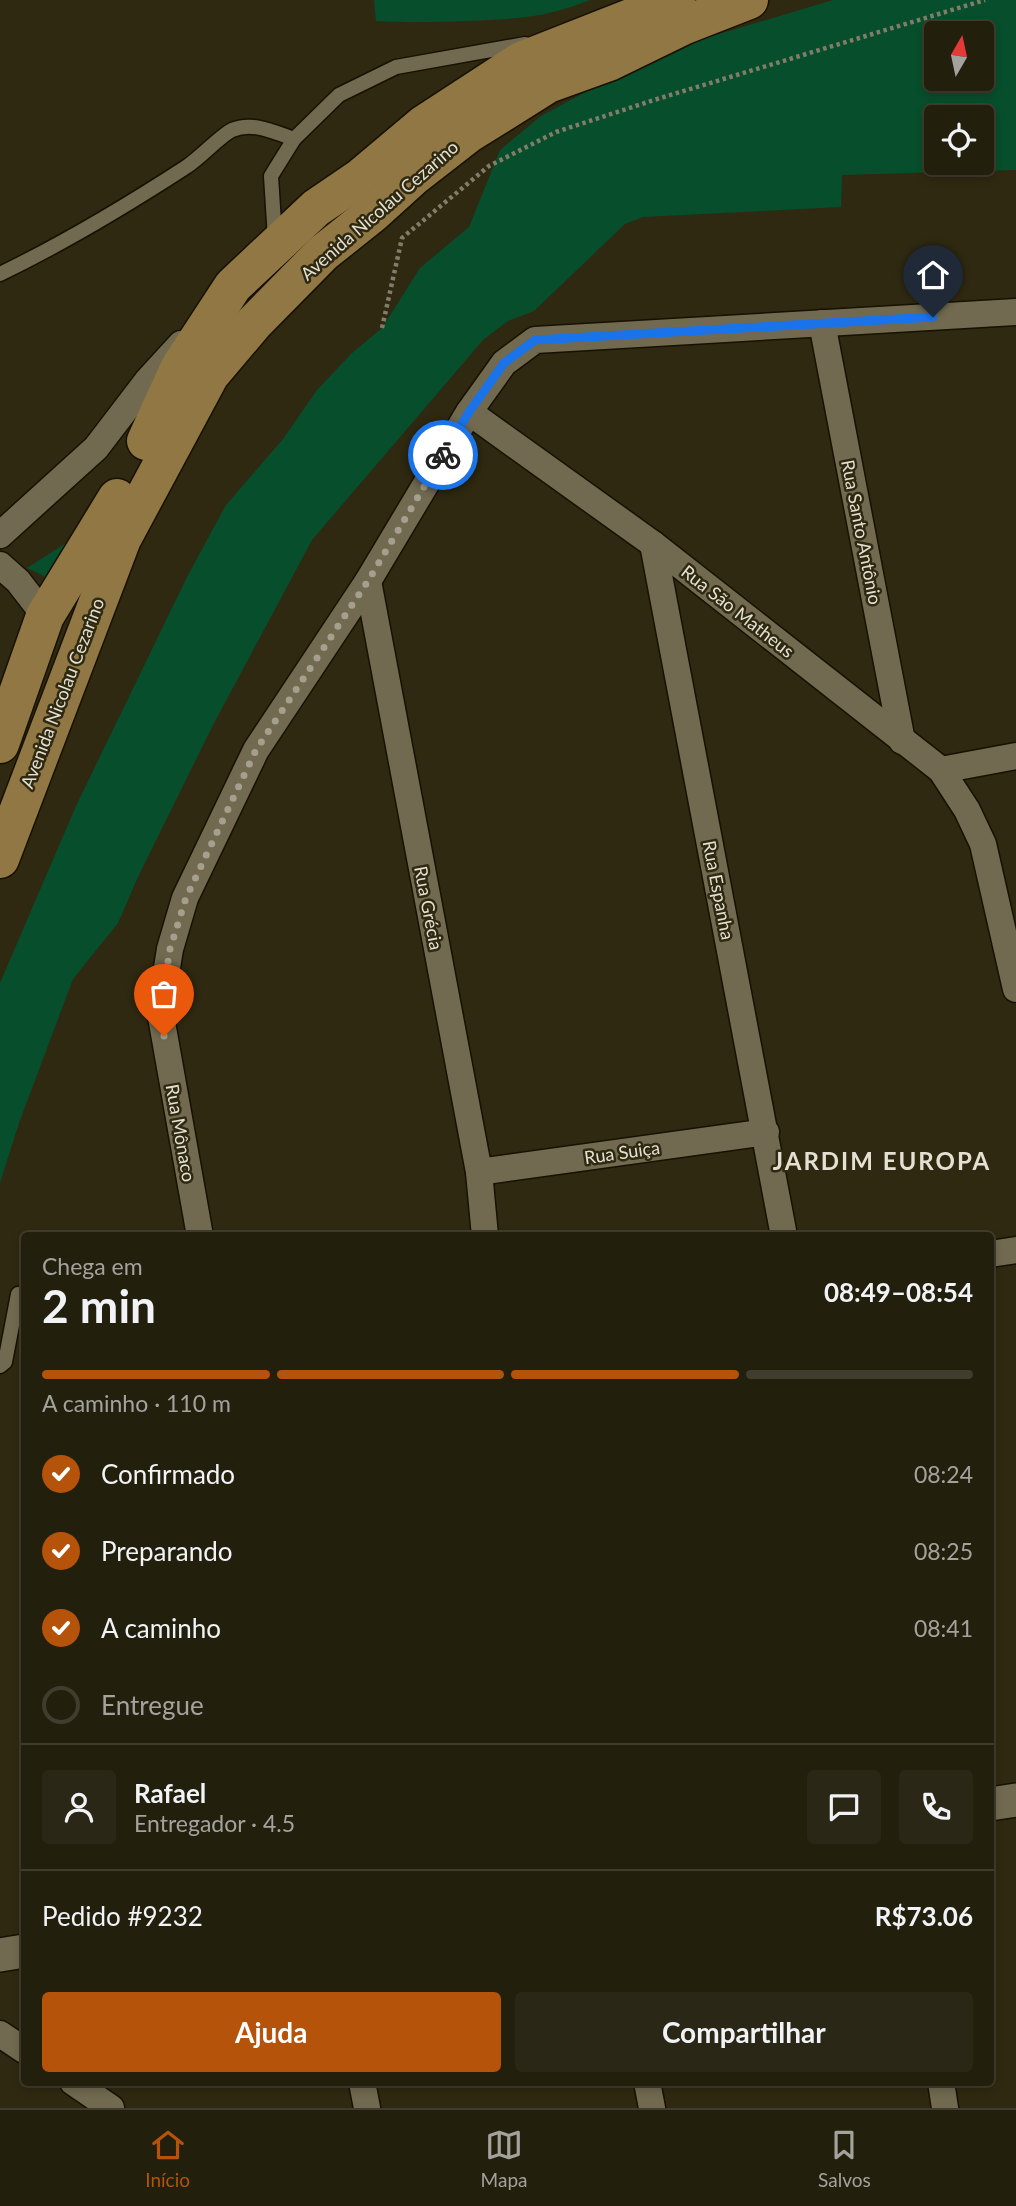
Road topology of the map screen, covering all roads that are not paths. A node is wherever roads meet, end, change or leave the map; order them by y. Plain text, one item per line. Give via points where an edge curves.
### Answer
1 (676, 0) edge
2 (748, 0) edge
3 (606, 29) junction
4 (294, 139) junction
5 (275, 245) junction
6 (0, 274) edge
7 (233, 286) junction
8 (1016, 312) edge
9 (822, 323) junction
10 (469, 412) junction
11 (0, 535) edge
12 (653, 544) junction
13 (0, 565) edge
14 (368, 581) junction
15 (45, 616) junction
16 (902, 741) junction
17 (0, 744) edge
18 (1016, 756) edge
19 (941, 770) junction
20 (0, 859) edge
21 (1016, 989) edge
22 (766, 1132) junction
23 (479, 1172) junction
24 (199, 1232) edge
25 (485, 1232) edge
26 (783, 1232) edge
27 (1016, 1250) edge
28 (994, 1253) edge
29 (18, 1294) dead end
30 (0, 1366) edge
31 (1016, 1800) edge
32 (994, 1803) edge
33 (21, 1952) edge
34 (0, 1955) edge
35 (0, 2034) edge
36 (21, 2048) edge
37 (79, 2086) edge
38 (363, 2086) edge
39 (648, 2086) edge
40 (942, 2086) edge
41 (111, 2108) edge
42 (367, 2108) edge
43 (652, 2108) edge
44 (945, 2108) edge

1 - 3 main road, Avenida Nicolau Cezarino
2 - 20 main road, Avenida Nicolau Cezarino via 548,84 468,134 323,253 254,323 210,375 121,539
3 - 4 lane via 396,66 339,95
3 - 5 main road, Avenida Nicolau Cezarino via 521,61 423,125
4 - 5 lane via 271,176
4 - 6 lane via 256,126 232,130 198,160 130,203
5 - 7 main road, Avenida Nicolau Cezarino
7 - 11 street via 148,380 96,449
7 - 15 main road, Avenida Nicolau Cezarino via 180,367 121,491
8 - 9 street
9 - 10 street, Rua Mônaco via 535,340 504,363
9 - 16 street, Rua Santo Antônio
10 - 12 street, Rua São Matheus
10 - 14 street, Rua Mônaco
12 - 16 street, Rua São Matheus
12 - 22 street, Rua Espanha
13 - 15 street
14 - 23 street, Rua Grécia
14 - 24 street, Rua Mônaco via 256,750 186,898 170,949 160,1012
15 - 17 main road, Avenida Nicolau Cezarino
16 - 19 street, Rua São Matheus
18 - 19 street
19 - 21 street via 983,844
22 - 23 street, Rua Suiça
22 - 26 street, Rua Espanha
23 - 25 street, Rua Grécia
27 - 28 street
29 - 30 lane via 5,1362
31 - 32 street
33 - 34 street
35 - 36 street
37 - 41 street
38 - 42 street
39 - 43 street
40 - 44 street

